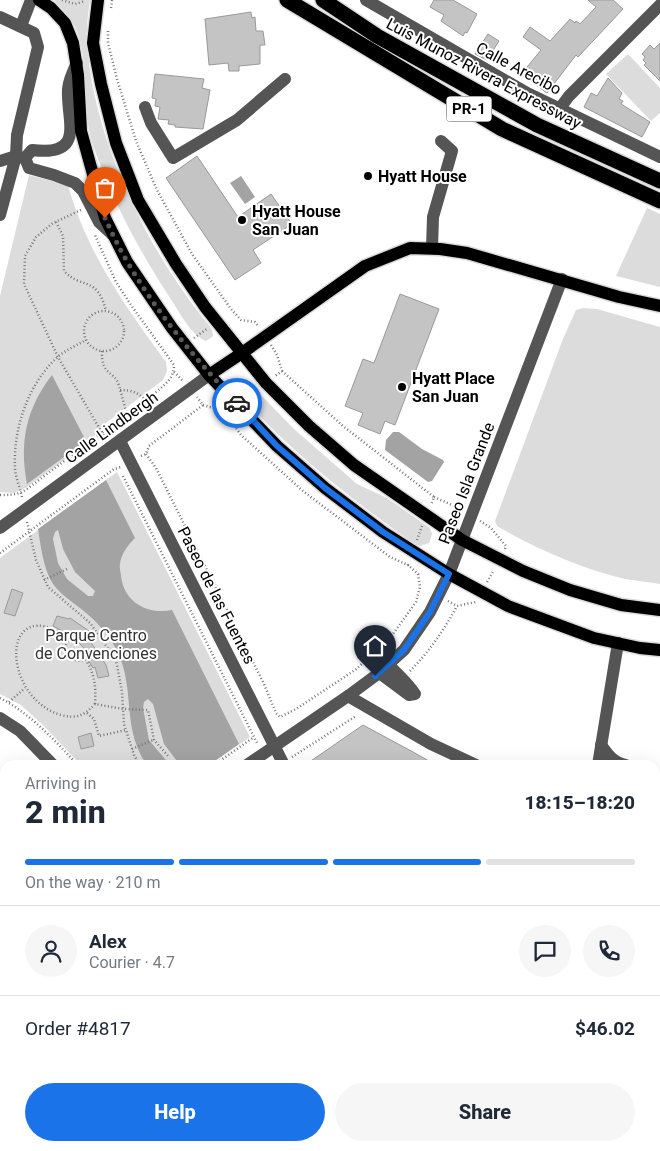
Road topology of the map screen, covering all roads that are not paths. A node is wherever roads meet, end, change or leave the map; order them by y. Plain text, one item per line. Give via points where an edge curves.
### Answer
1 (31, 0) edge
2 (39, 0) edge
3 (98, 0) edge
4 (287, 0) edge
5 (323, 0) edge
6 (366, 0) edge
7 (660, 5) edge
8 (0, 17) edge
9 (21, 26) junction
10 (77, 63) junction
11 (285, 79) dead end
12 (145, 107) dead end
13 (560, 108) junction
14 (441, 141) dead end
15 (21, 157) junction
16 (660, 157) edge
17 (0, 161) edge
18 (660, 181) edge
19 (660, 201) edge
20 (0, 215) edge
21 (114, 235) junction
22 (432, 248) junction
23 (562, 279) junction
24 (660, 306) edge
25 (242, 353) junction
26 (209, 374) junction
27 (120, 441) junction
28 (0, 528) edge
29 (462, 540) junction
30 (449, 574) junction
31 (660, 610) edge
32 (618, 643) junction
33 (660, 650) edge
34 (383, 668) junction
35 (348, 696) junction
36 (0, 718) edge
37 (601, 745) junction
38 (275, 747) junction
39 (48, 760) edge
40 (254, 760) edge
41 (281, 760) edge
42 (465, 760) edge
43 (599, 760) edge
44 (614, 760) edge

1 - 9 street
2 - 10 main road via 65,23
3 - 25 main road via 94,43 101,84 116,143 138,200 204,307
4 - 19 highway, Luis Munoz Rivera Expressway / PR-1 via 502,129
5 - 18 highway, Luis Munoz Rivera Expressway / PR-1 via 377,36 537,125
6 - 13 street, Calle Arecibo via 527,93
7 - 13 street
8 - 9 street
9 - 15 street via 34,33 38,47 17,135
10 - 15 street via 70,76 68,90 72,123 69,137 57,150 32,150
10 - 21 main road via 81,131 105,218
11 - 12 street via 237,120 173,158 151,124
13 - 16 street, Calle Arecibo
14 - 22 street via 452,151 433,217
15 - 17 street
15 - 20 street
15 - 21 street via 28,168 75,183 99,222
21 - 26 main road via 172,328
22 - 23 main road, Calle Lindbergh via 467,253
22 - 25 main road, Calle Lindbergh via 410,248 365,266 267,340
23 - 24 main road, Calle Lindbergh
23 - 29 street, Paseo Isla Grande
25 - 26 main road, Calle Lindbergh
25 - 29 main road via 266,384 308,426 354,465
26 - 27 street, Calle Lindbergh
26 - 30 main road via 277,446 325,488 383,532
27 - 28 street, Calle Lindbergh
27 - 38 street, Paseo de las Fuentes
29 - 30 street, Paseo Isla Grande
29 - 31 main road via 523,571 570,590 621,605
30 - 32 main road via 508,606 594,638
30 - 34 street, Paseo Isla Grande via 430,612 404,650
32 - 33 main road
32 - 37 street
34 - 34 street via 409,695 415,694 402,679
34 - 35 street, Paseo Isla Grande
35 - 38 street, Paseo Isla Grande
35 - 42 street
36 - 39 street via 20,731
37 - 43 street
37 - 44 street
38 - 40 street, Paseo Isla Grande
38 - 41 street, Paseo de las Fuentes

